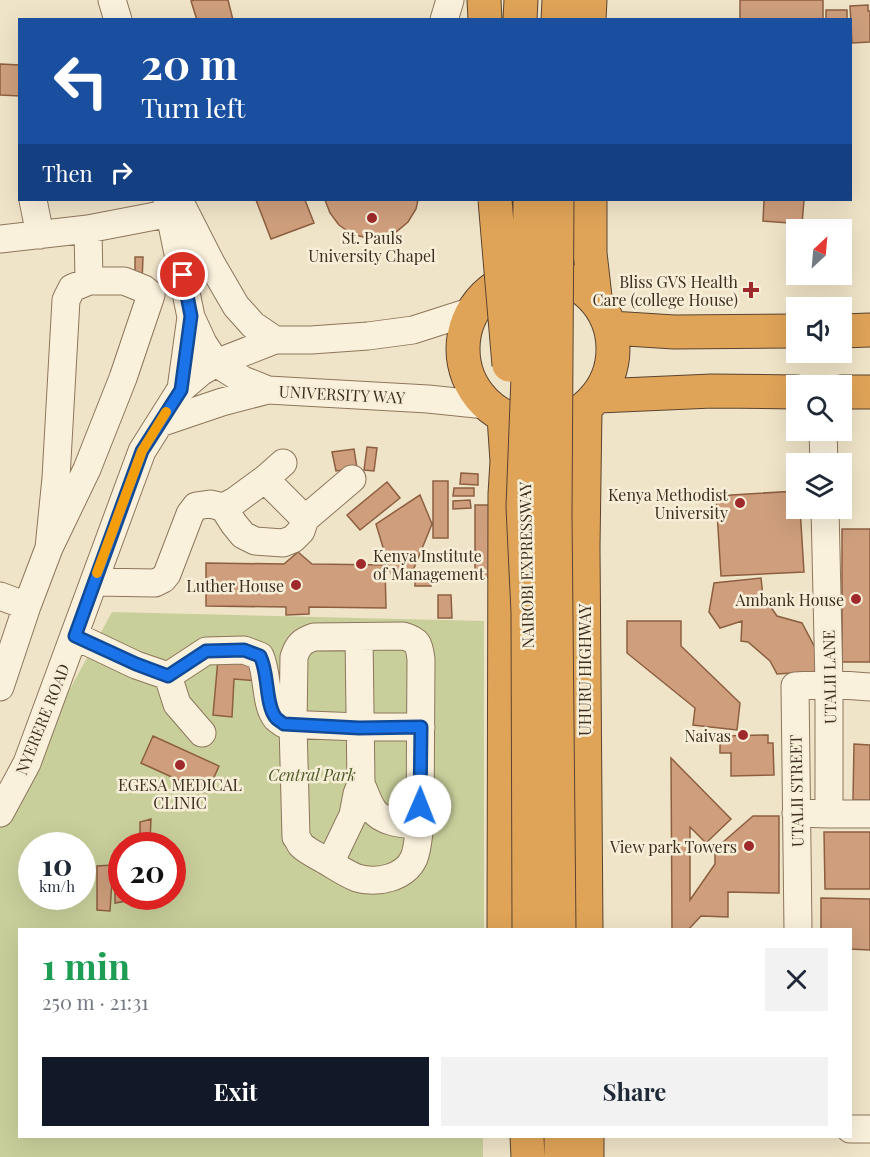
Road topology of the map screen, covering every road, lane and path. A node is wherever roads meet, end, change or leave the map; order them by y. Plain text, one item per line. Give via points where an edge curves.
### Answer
1 (112, 0) edge
2 (450, 0) edge
3 (484, 0) edge
4 (521, 0) edge
5 (534, 0) edge
6 (559, 0) edge
7 (590, 0) edge
8 (117, 18) edge
9 (445, 18) edge
10 (484, 18) edge
11 (520, 18) edge
12 (534, 18) edge
13 (558, 18) edge
14 (589, 18) edge
15 (33, 201) edge
16 (495, 201) edge
17 (513, 201) edge
18 (530, 201) edge
19 (557, 201) edge
20 (590, 201) edge
21 (172, 204) edge
22 (88, 229) junction
23 (40, 235) junction
24 (0, 239) edge
25 (89, 281) junction
26 (595, 297) junction
27 (480, 302) junction
28 (191, 316) junction
29 (611, 328) junction
30 (870, 330) edge
31 (786, 331) edge
32 (852, 331) edge
33 (275, 340) junction
34 (216, 363) junction
35 (181, 390) junction
36 (268, 390) junction
37 (786, 392) edge
38 (852, 392) edge
39 (870, 392) edge
40 (592, 403) junction
41 (495, 411) junction
42 (160, 423) junction
43 (352, 478) dead end
44 (223, 507) junction
45 (523, 507) junction
46 (305, 519) junction
47 (825, 519) edge
48 (49, 548) junction
49 (94, 582) junction
50 (0, 596) edge
51 (27, 606) junction
52 (75, 636) junction
53 (359, 637) junction
54 (168, 676) junction
55 (830, 684) junction
56 (0, 687) edge
57 (870, 687) edge
58 (293, 725) junction
59 (421, 727) junction
60 (359, 728) junction
61 (202, 733) dead end
62 (361, 784) junction
63 (0, 813) edge
64 (796, 813) junction
65 (829, 814) junction
66 (870, 814) edge
67 (420, 825) junction
68 (330, 863) junction
69 (504, 928) edge
70 (529, 928) edge
71 (559, 928) edge
72 (586, 928) edge
73 (798, 928) edge
74 (852, 1129) edge
75 (870, 1129) edge
76 (505, 1138) edge
77 (527, 1138) edge
78 (561, 1138) edge
79 (587, 1138) edge
80 (505, 1157) edge
81 (528, 1157) edge
82 (561, 1157) edge
83 (587, 1157) edge

1 - 8 street
2 - 9 street
3 - 10 highway
4 - 11 highway
5 - 12 highway
6 - 13 highway
7 - 14 highway
15 - 23 street
16 - 45 highway, bridge
17 - 27 highway via 509,240
18 - 45 highway, NAIROBI EXPRESSWAY, bridge
19 - 71 highway, NAIROBI EXPRESSWAY, bridge
20 - 26 highway
21 - 22 street
21 - 28 street
21 - 33 street via 236,306 253,326
22 - 23 street
22 - 25 street
23 - 24 street
25 - 48 street via 72,288 66,300
25 - 48 street via 124,280 151,295 91,459
26 - 27 highway via 560,277 534,273 509,279
26 - 29 highway
27 - 33 street via 413,330
27 - 41 highway via 464,330 462,350 473,389
28 - 34 street
28 - 35 street
29 - 31 highway
29 - 40 highway via 611,374
30 - 32 highway
33 - 34 street
34 - 35 street, NYERERE ROAD
34 - 36 street, UNIVERSITY WAY
35 - 42 street, NYERERE ROAD
36 - 41 street, UNIVERSITY WAY via 428,399
36 - 42 street
37 - 40 highway via 712,391
38 - 39 highway
40 - 41 highway via 546,425 525,424
40 - 72 highway, UHURU HIGHWAY via 583,500
41 - 69 highway via 507,461
42 - 49 street, NYERERE ROAD via 142,451
43 - 46 street
44 - 46 street via 243,535 255,541 283,543 293,539
44 - 46 street via 274,471
44 - 49 street via 196,506 164,579 155,583
45 - 70 highway, NAIROBI EXPRESSWAY, bridge via 528,612
47 - 55 street, UTALII LANE
48 - 51 street
49 - 52 street, NYERERE ROAD
50 - 51 street
51 - 56 street
52 - 54 street
52 - 63 street, NYERERE ROAD via 27,764
53 - 58 street via 314,637 297,647
53 - 59 street via 403,636 414,639 420,647
53 - 60 street
54 - 58 street via 206,651 244,650 260,656 271,708 284,724
54 - 61 street via 177,704
55 - 57 street
55 - 64 street, UTALII STREET via 795,686
55 - 65 street, UTALII LANE
58 - 60 street
58 - 68 street via 296,837 301,845
59 - 60 street
59 - 67 street
60 - 62 street
62 - 67 street via 374,811 383,818
62 - 68 street via 353,815
64 - 65 street
64 - 73 street, UTALII STREET
65 - 66 street
67 - 68 street via 413,859 394,876 357,878
74 - 75 street
76 - 80 highway
77 - 81 highway
78 - 82 highway
79 - 83 highway

